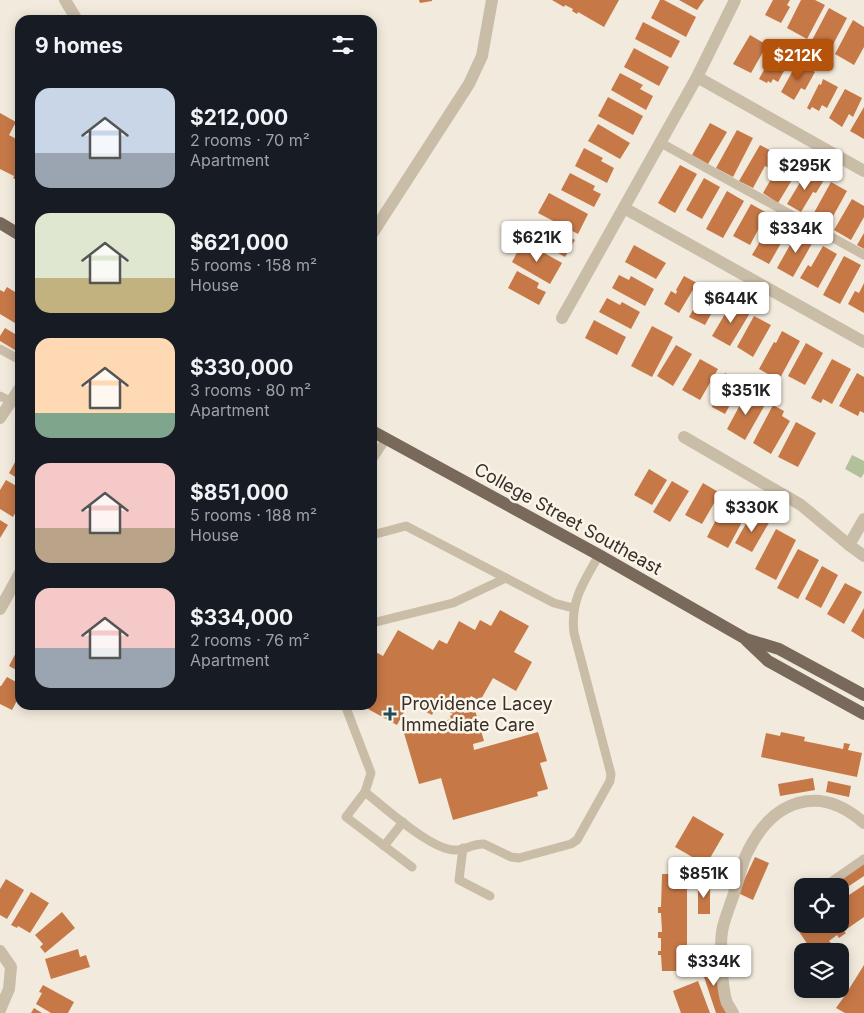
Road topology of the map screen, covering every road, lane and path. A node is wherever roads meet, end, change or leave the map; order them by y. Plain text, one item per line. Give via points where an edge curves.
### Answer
1 (65, 0) edge
2 (492, 0) edge
3 (735, 0) edge
4 (75, 15) edge
5 (697, 77) junction
6 (660, 143) junction
7 (864, 171) edge
8 (624, 208) junction
9 (0, 223) edge
10 (377, 226) edge
11 (15, 232) edge
12 (864, 255) edge
13 (562, 318) dead end
14 (864, 342) edge
15 (0, 349) edge
16 (15, 357) edge
17 (5, 399) edge
18 (0, 418) edge
19 (377, 434) edge
20 (684, 437) dead end
21 (386, 438) junction
22 (377, 452) edge
23 (864, 519) edge
24 (377, 534) edge
25 (849, 545) junction
26 (599, 554) junction
27 (864, 556) edge
28 (506, 578) junction
29 (15, 582) edge
30 (574, 608) junction
31 (0, 609) edge
32 (377, 622) edge
33 (746, 639) junction
34 (864, 695) edge
35 (347, 710) edge
36 (864, 714) edge
37 (365, 792) junction
38 (403, 822) junction
39 (864, 823) edge
40 (384, 846) junction
41 (463, 848) junction
42 (864, 859) edge
43 (412, 867) dead end
44 (837, 878) edge
45 (490, 896) dead end
46 (0, 951) edge
47 (0, 1010) edge
48 (733, 1013) edge

1 - 4 street
2 - 10 street via 482,56 469,84
3 - 5 street
5 - 6 street
5 - 7 street
6 - 8 street
6 - 12 lane
8 - 13 street
8 - 14 street
9 - 11 main road
15 - 16 lane
17 - 18 street
19 - 21 main road, College Street Southeast
20 - 25 street via 801,504
21 - 22 lane
21 - 26 main road, College Street Southeast
23 - 25 street
24 - 28 lane via 406,526
25 - 27 street
26 - 30 lane
26 - 33 main road, College Street Southeast
28 - 30 lane via 554,603
28 - 32 lane via 453,603
29 - 31 street
30 - 41 lane via 574,633 611,774 607,789 577,840 571,844 519,858 479,843
33 - 34 main road, College Street Southeast via 779,649
33 - 36 main road, College Street Southeast via 768,661
35 - 37 lane via 372,774
37 - 38 lane
37 - 40 lane via 346,817
38 - 40 lane
38 - 41 lane via 436,845 454,851
39 - 48 street via 833,803 807,800 779,811 762,828 747,852 722,929 722,969 727,1002
40 - 43 lane
41 - 45 lane via 459,880
42 - 44 lane
46 - 47 street via 11,967 9,989

